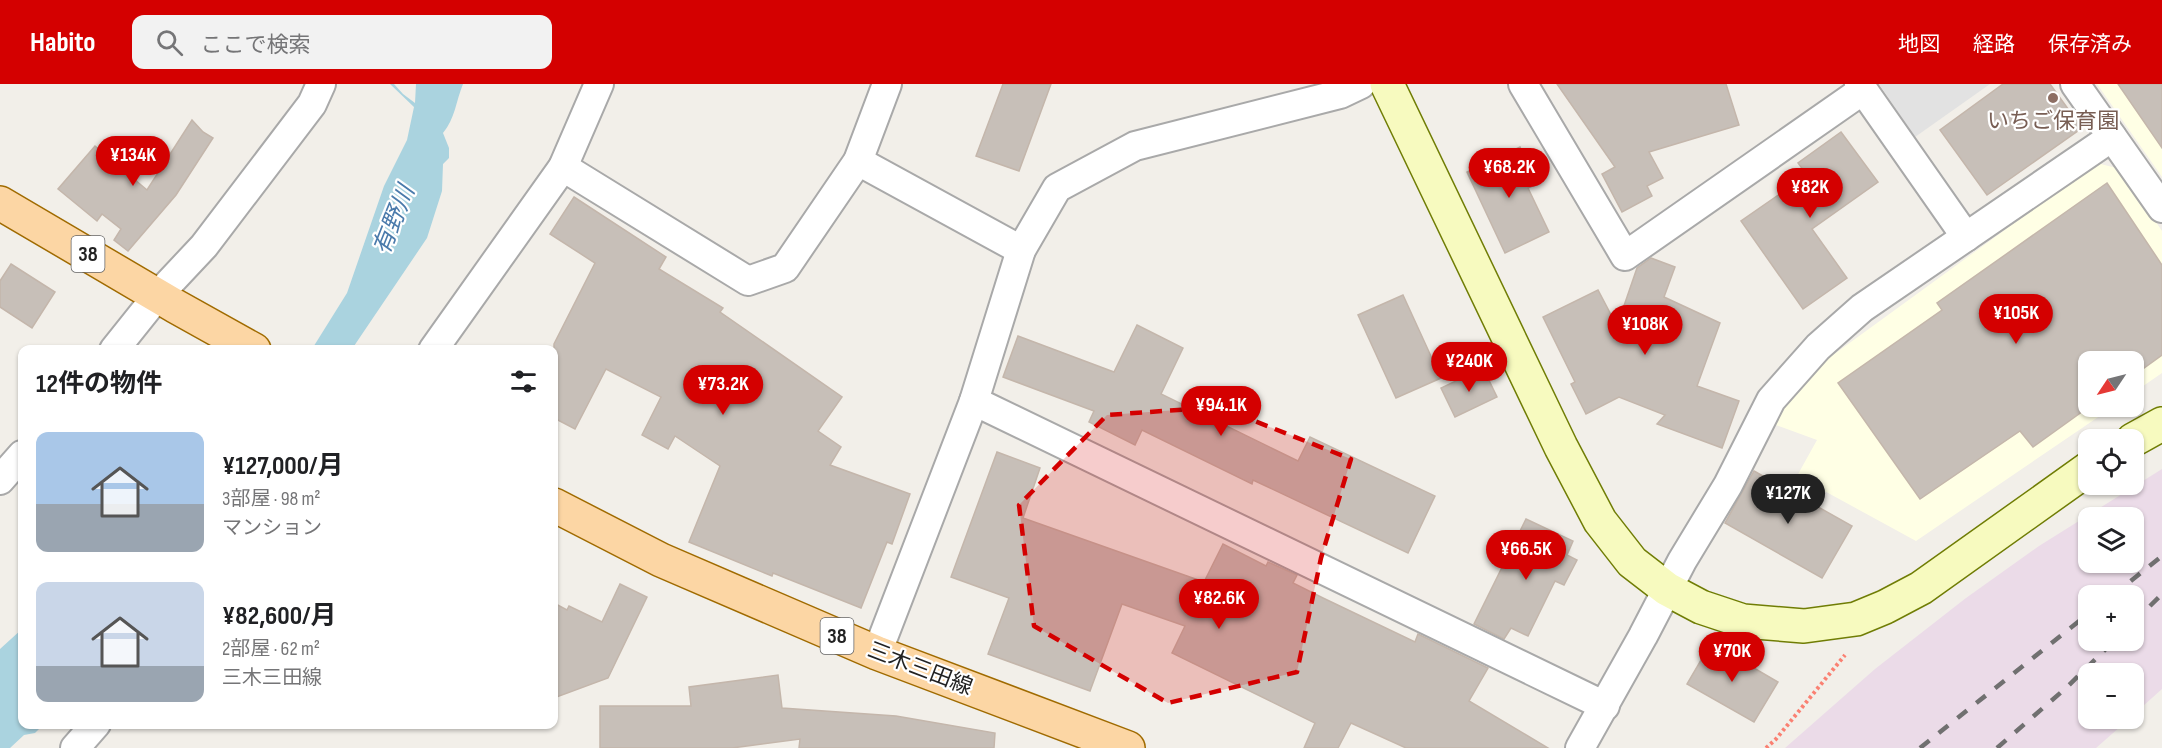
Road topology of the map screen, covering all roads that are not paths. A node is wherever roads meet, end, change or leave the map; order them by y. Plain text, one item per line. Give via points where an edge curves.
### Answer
1 (321, 84) edge
2 (599, 84) edge
3 (887, 84) edge
4 (1361, 84) edge
5 (1387, 84) edge
6 (1523, 84) edge
7 (2075, 84) edge
8 (1861, 87) edge
9 (2112, 137) junction
10 (858, 162) junction
11 (563, 167) junction
12 (0, 203) edge
13 (2162, 208) edge
14 (1966, 237) junction
15 (1022, 250) junction
16 (167, 301) junction
17 (119, 345) edge
18 (245, 345) edge
19 (437, 345) edge
20 (974, 401) junction
21 (2162, 424) edge
22 (2144, 434) edge
23 (18, 459) edge
24 (2078, 476) edge
25 (0, 480) edge
26 (558, 507) edge
27 (1667, 590) junction
28 (877, 653) junction
29 (1605, 706) junction
30 (92, 729) edge
31 (75, 748) edge
32 (1128, 748) edge
33 (1580, 748) edge

1 - 16 street via 312,104
2 - 11 street
3 - 10 street
4 - 15 street via 1340,94 1135,146 1058,188
5 - 27 street via 1600,521 1632,562
6 - 8 street via 1625,256
7 - 9 street
8 - 14 street
9 - 13 street
9 - 14 street
10 - 11 street via 785,268 748,281
10 - 15 street
11 - 19 street
12 - 16 main road, 38
14 - 27 street via 1862,308 1818,347 1771,400 1728,485
15 - 20 street
16 - 17 street
16 - 18 main road, 38
20 - 28 street
20 - 29 street
21 - 22 street
23 - 25 street
24 - 27 street via 1921,588 1856,619 1804,626 1743,621
26 - 28 main road, 三木三田線 / 38 via 661,560
27 - 29 street
28 - 32 main road, 三木三田線 / 38
29 - 33 street
30 - 31 street

